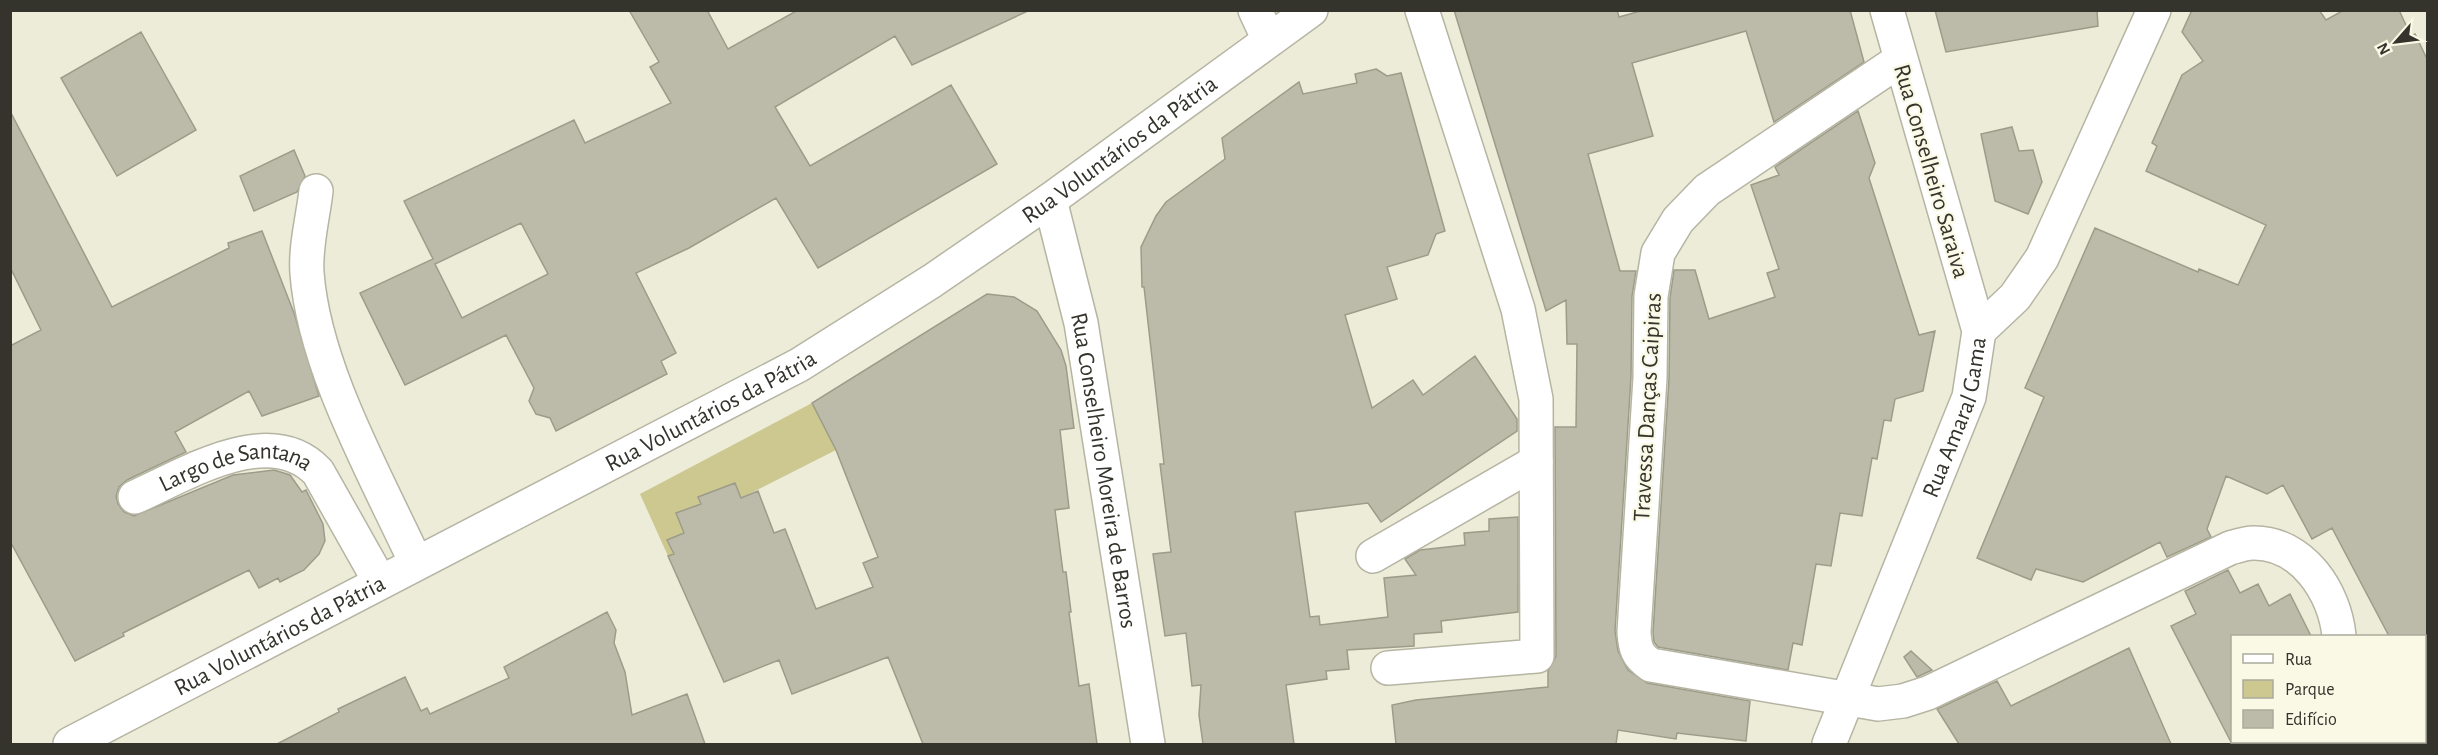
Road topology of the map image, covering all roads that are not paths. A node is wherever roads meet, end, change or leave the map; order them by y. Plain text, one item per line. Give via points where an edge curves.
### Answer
1 (1255, 10) edge
2 (1311, 10) edge
3 (1422, 10) edge
4 (1887, 10) edge
5 (2154, 10) edge
6 (1269, 40) junction
7 (1900, 60) junction
8 (316, 191) dead end
9 (1050, 200) junction
10 (1979, 331) junction
11 (1536, 462) junction
12 (135, 497) dead end
13 (1373, 556) dead end
14 (416, 563) junction
15 (380, 582) junction
16 (2339, 635) edge
17 (1388, 668) dead end
18 (1850, 698) junction
19 (70, 744) edge
20 (1148, 744) edge
21 (1829, 744) edge

1 - 6 street
2 - 6 street, Rua Voluntários da Pátria
3 - 11 street via 1518,309 1536,399
4 - 7 street, Rua Conselheiro Saraiva
5 - 10 street, Rua Amaral Gama via 2042,258 2015,297
6 - 9 street, Rua Voluntários da Pátria
7 - 10 street, Rua Conselheiro Saraiva
7 - 18 street, Travessa Danças Caipiras via 1707,190 1678,220 1658,254 1651,296 1635,648 1641,659 1651,665
8 - 14 street via 306,270 311,310 351,423
9 - 14 street, Rua Voluntários da Pátria via 799,365
9 - 20 street, Rua Conselheiro Moreira de Barros via 1081,322
10 - 18 street, Rua Amaral Gama via 1969,398
11 - 13 street
11 - 17 street via 1537,656
12 - 15 street, Largo de Santana via 239,453 267,448 290,452 318,472
14 - 15 street, Rua Voluntários da Pátria
15 - 19 street, Rua Voluntários da Pátria
16 - 18 street, Travessa Danças Caipiras via 2325,590 2304,561 2280,548 2253,542 2230,548 1928,693 1878,704
18 - 21 street, Rua Amaral Gama

